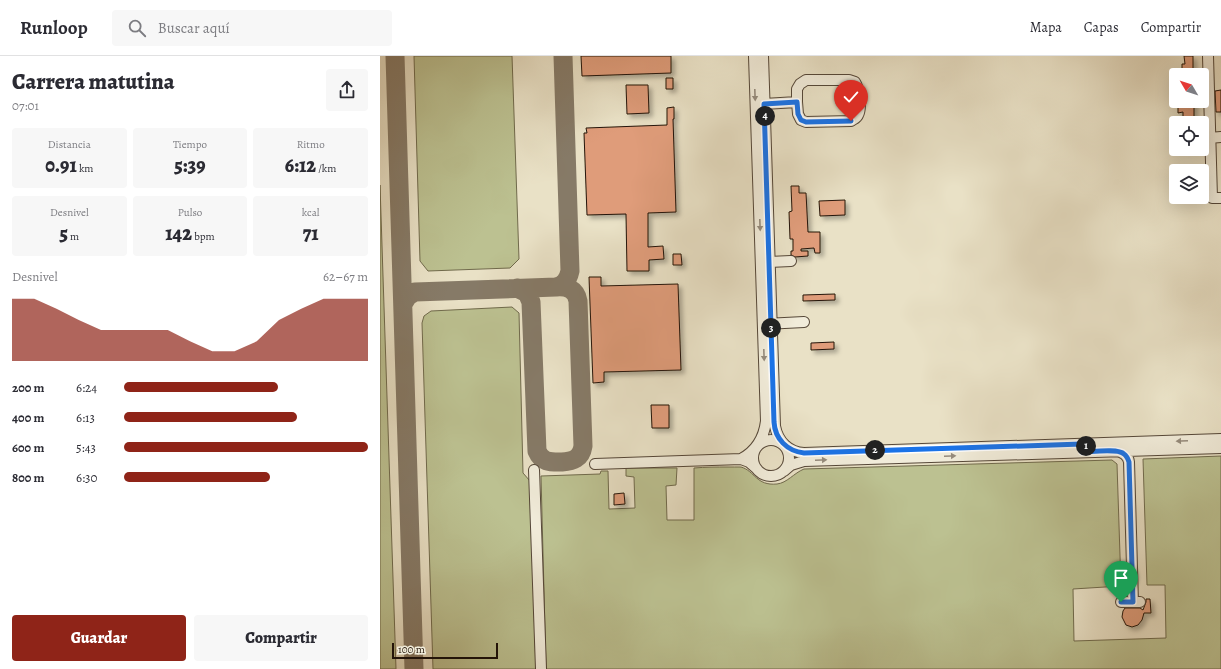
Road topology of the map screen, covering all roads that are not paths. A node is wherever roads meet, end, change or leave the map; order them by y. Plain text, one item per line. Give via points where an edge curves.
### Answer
1 (754, 56) edge
2 (763, 56) edge
3 (1208, 56) edge
4 (797, 102) junction
5 (764, 104) junction
6 (1209, 116) edge
7 (1221, 137) edge
8 (1209, 138) joint
9 (1221, 198) edge
10 (791, 261) dead end
11 (769, 262) junction
12 (804, 322) dead end
13 (767, 323) junction
14 (783, 444) junction
15 (1216, 444) edge
16 (757, 447) junction
17 (1082, 448) junction
18 (1093, 448) junction
19 (1138, 450) junction
20 (1116, 451) junction
21 (741, 459) junction
22 (1129, 462) junction
23 (594, 464) dead end
24 (757, 469) junction
25 (534, 470) dead end
26 (784, 471) junction
27 (1121, 602) dead end
28 (541, 669) edge

1 -> 13 street
2 - 5 street
3 - 6 street
4 - 4 street via 797,89 806,80 849,80 855,82 858,88 860,112 851,121 806,122 801,120 798,114
4 - 5 street
5 - 11 street
7 - 8 street
8 - 9 street via 1212,198
10 - 11 street
11 - 13 street
12 - 13 street
13 - 14 street via 774,426
13 -> 16 street via 766,421
14 - 16 street via 769,440
14 - 17 street via 791,450 804,453
14 - 26 street via 789,452
15 -> 18 street
15 - 19 street
16 - 21 street
16 - 24 street via 753,461
17 - 18 street
26 -> 17 street via 791,465 804,461
18 - 20 street
19 - 20 street
19 - 22 street
20 - 22 street via 1125,454
21 - 23 street
21 - 24 street
22 - 27 street via 1136,602
24 - 26 street via 768,476
25 - 28 street

